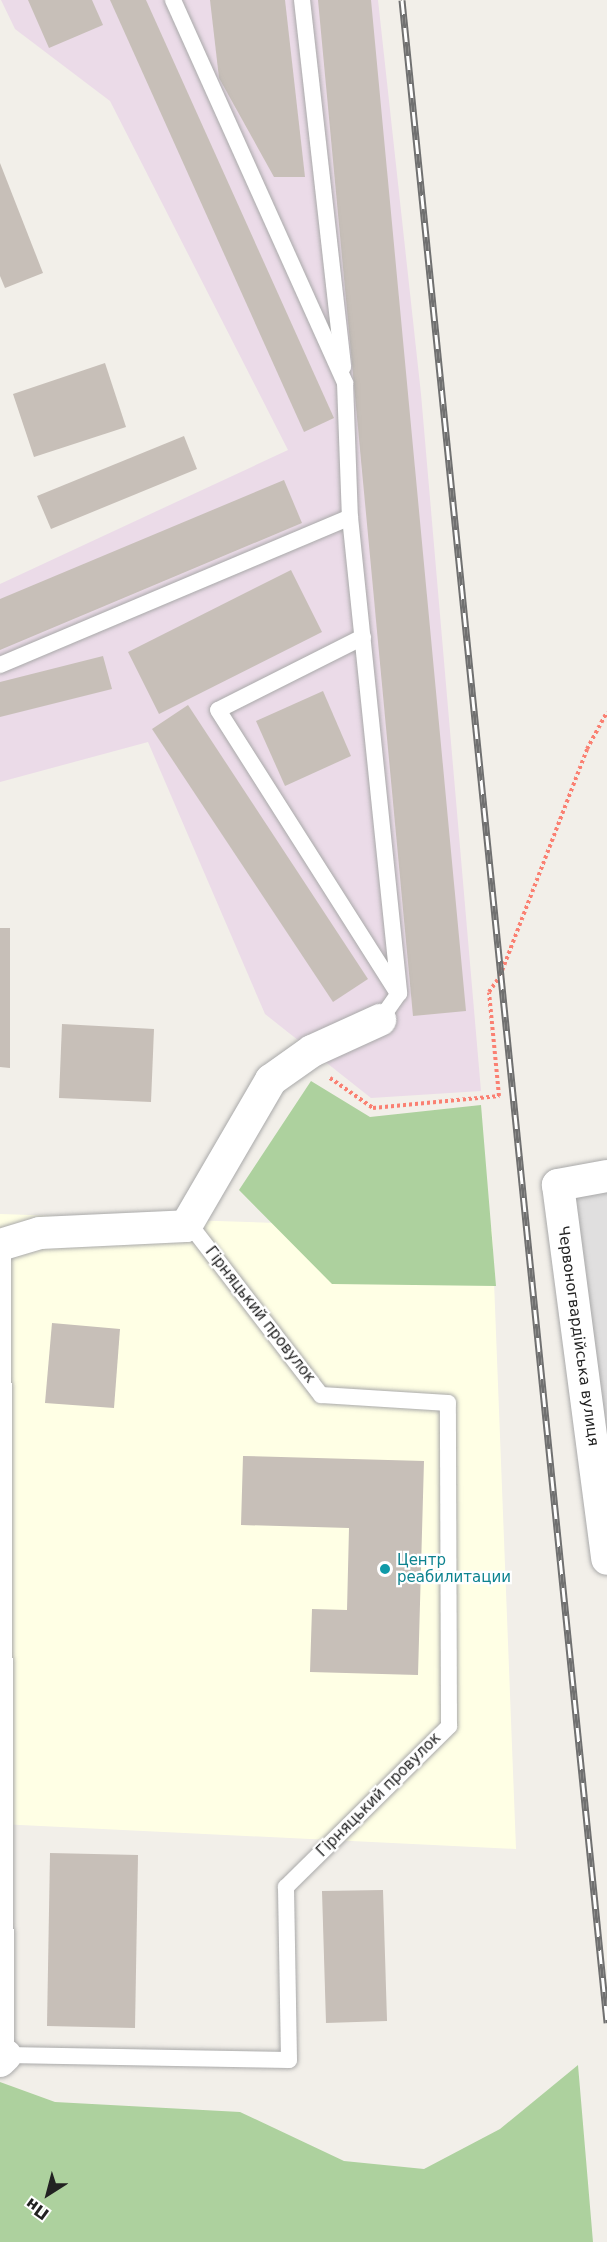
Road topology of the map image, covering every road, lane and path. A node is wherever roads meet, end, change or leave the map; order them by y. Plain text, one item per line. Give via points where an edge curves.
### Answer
1 (172, 0) edge
2 (302, 0) edge
3 (345, 382) junction
4 (350, 517) junction
5 (363, 637) junction
6 (0, 665) edge
7 (607, 712) edge
8 (399, 993) junction
9 (380, 1020) joint
10 (303, 1058) junction
11 (607, 1176) edge
12 (188, 1222) junction
13 (2, 1244) edge
14 (607, 1559) edge
15 (3, 2058) edge

1 - 3 lane
2 - 3 lane
3 - 4 lane
4 - 5 lane
4 - 6 lane
5 - 8 lane
5 - 8 lane via 218,710
7 - 10 path via 587,749 500,976 489,992 499,1096 373,1108
8 - 9 lane
9 - 10 street
10 - 12 street via 271,1080
11 - 14 street, Червоногвардійська вулиця via 558,1185
12 - 13 street via 186,1226 40,1233
12 - 15 lane, Гірняцький провулок via 321,1395 448,1403 448,1726 286,1887 289,2060
13 - 15 lane, Гірняцький провулок

